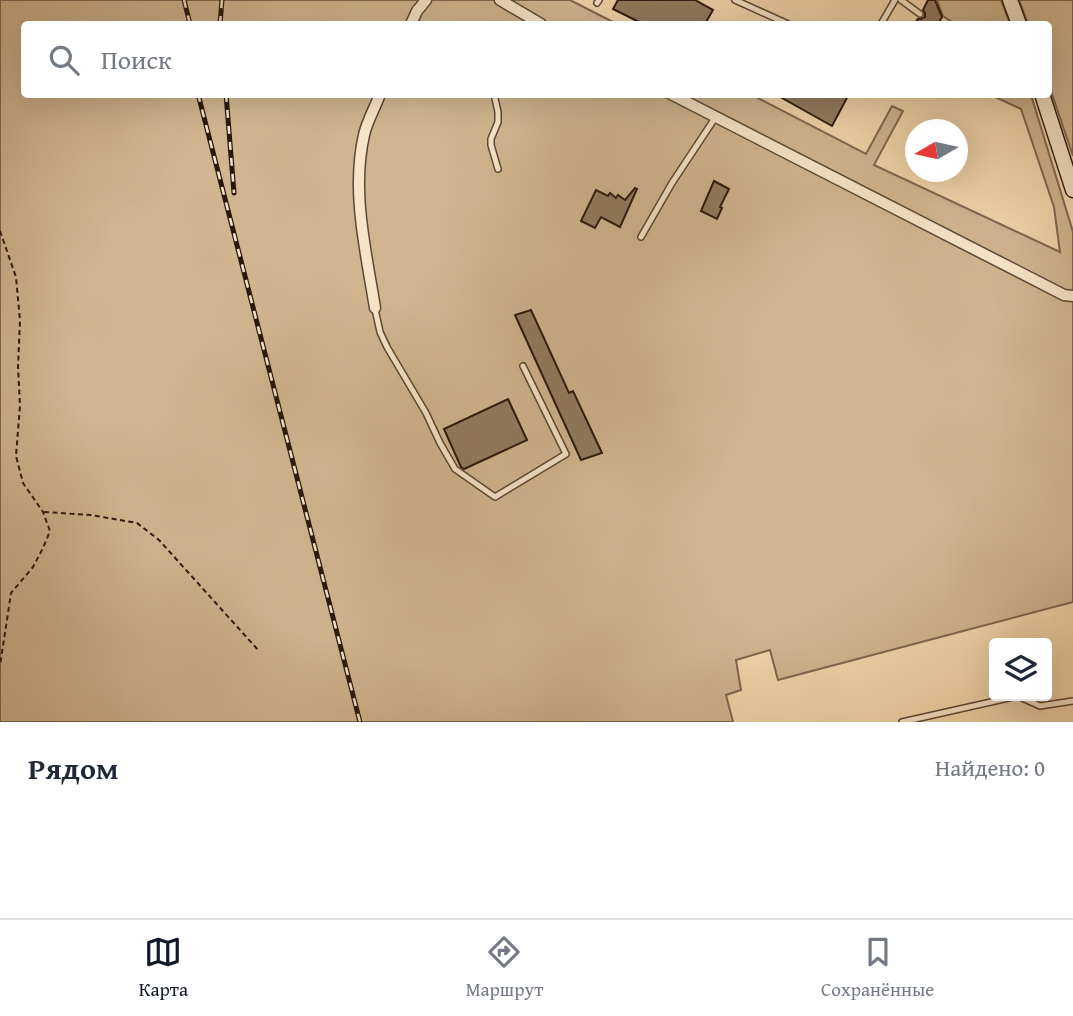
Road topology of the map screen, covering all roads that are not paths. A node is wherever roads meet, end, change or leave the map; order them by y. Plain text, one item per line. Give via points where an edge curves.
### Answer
1 (426, 0) edge
2 (500, 0) edge
3 (735, 0) edge
4 (895, 0) edge
5 (901, 0) edge
6 (1010, 0) edge
7 (920, 15) dead end
8 (413, 21) edge
9 (531, 21) edge
10 (781, 21) edge
11 (883, 21) edge
12 (1018, 21) edge
13 (378, 98) edge
14 (495, 98) edge
15 (678, 98) edge
16 (1043, 98) edge
17 (715, 118) junction
18 (498, 169) dead end
19 (1073, 190) edge
20 (641, 237) dead end
21 (1073, 296) edge
22 (375, 308) joint
23 (523, 366) dead end
24 (1073, 701) edge
25 (902, 722) edge

1 - 8 street
2 - 9 street
3 - 10 lane
4 - 11 lane
5 - 7 lane
6 - 12 main road
13 - 22 street via 364,134 358,182
14 - 18 lane via 498,122 491,145
15 - 17 street
16 - 19 main road
17 - 20 lane
17 - 21 street
22 - 23 lane via 387,347 455,469 495,497 566,454
24 - 25 lane via 1040,706 1018,696

